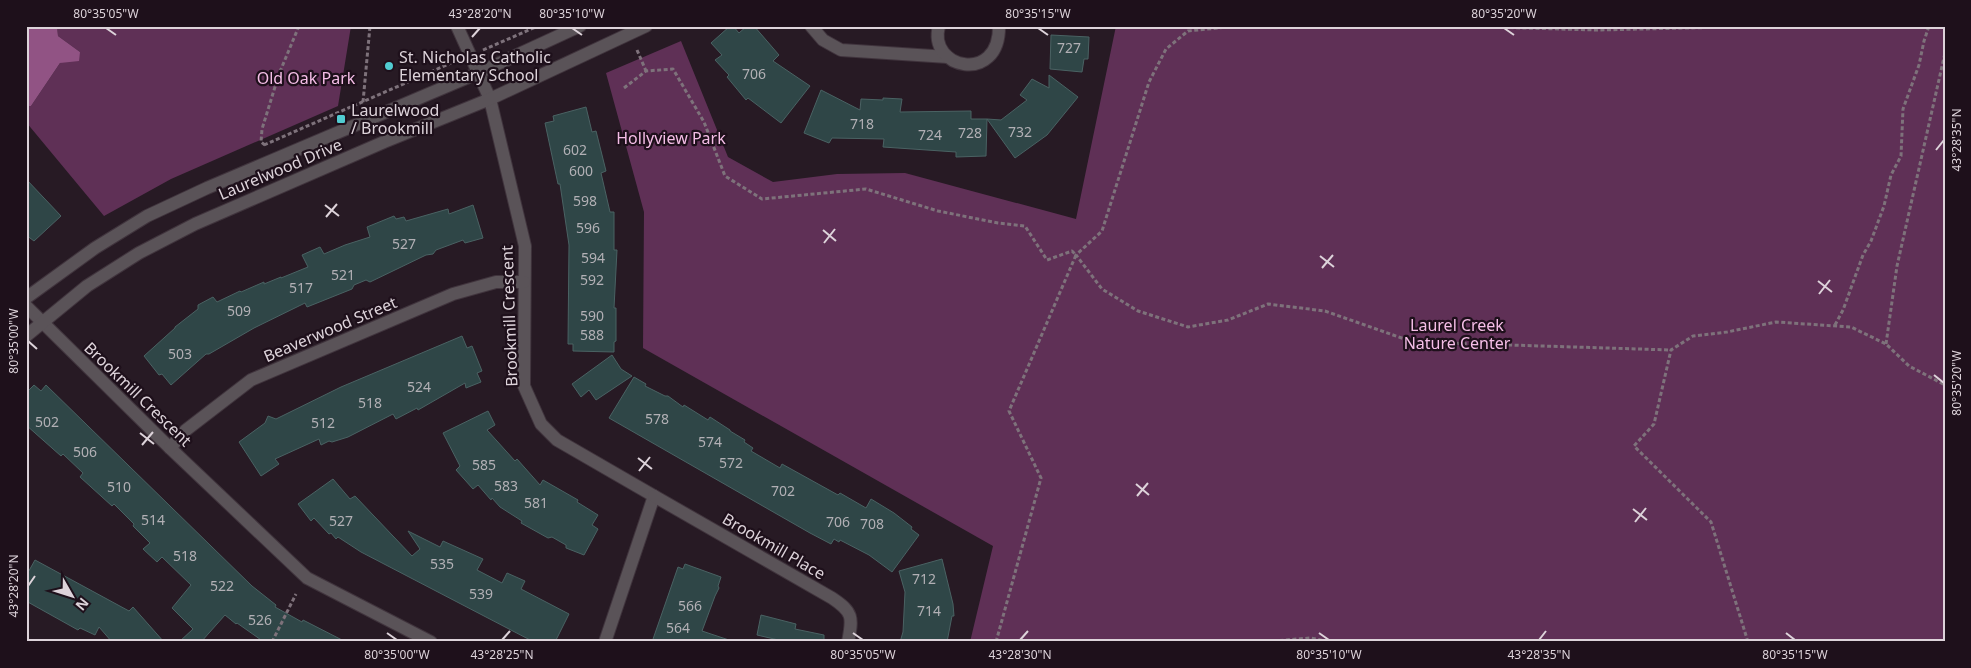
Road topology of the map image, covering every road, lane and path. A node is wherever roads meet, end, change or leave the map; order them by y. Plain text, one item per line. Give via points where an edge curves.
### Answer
1 (299, 26) edge
2 (370, 26) edge
3 (457, 26) edge
4 (538, 26) edge
5 (580, 26) edge
6 (646, 26) edge
7 (811, 26) edge
8 (939, 26) edge
9 (1000, 26) edge
10 (1237, 26) edge
11 (1451, 26) edge
12 (1776, 26) edge
13 (1929, 26) edge
14 (1941, 26) edge
15 (1945, 27) edge
16 (637, 50) dead end
17 (1945, 53) edge
18 (470, 55) junction
19 (948, 57) junction
20 (646, 71) junction
21 (478, 72) junction
22 (624, 88) dead end
23 (490, 99) junction
24 (363, 102) junction
25 (1076, 254) junction
26 (524, 282) junction
27 (26, 298) edge
28 (26, 306) edge
29 (42, 322) junction
30 (1835, 326) junction
31 (26, 336) edge
32 (1886, 344) junction
33 (1671, 350) junction
34 (1945, 385) edge
35 (170, 448) junction
36 (654, 496) junction
37 (296, 594) dead end
38 (272, 642) edge
39 (432, 642) edge
40 (604, 642) edge
41 (848, 642) edge
42 (996, 642) edge
43 (1260, 642) edge
44 (1331, 642) edge
45 (1748, 642) edge

1 - 24 path via 279,74 261,142 264,145
2 - 24 path
3 - 18 street, Brookmill Crescent
4 - 18 path
5 - 21 street, Laurelwood Drive
6 - 23 street, Laurelwood Drive
7 - 19 street via 823,40 841,50
8 - 19 street via 939,44
9 - 19 street via 1000,40 988,59 966,65
10 - 25 path via 1188,31 1166,49 1150,82 1102,231
11 - 12 path via 1597,30
13 - 30 path via 1903,109 1901,156 1891,175 1871,241
14 - 15 path
16 - 20 path
17 - 32 path via 1897,266
18 - 21 street, Brookmill Crescent
18 - 24 path
20 - 22 path
20 - 25 path via 673,69 704,122 725,176 762,199 866,188 938,211 1025,226 1047,260 1072,251
21 - 23 street, Brookmill Crescent
21 - 27 street, Laurelwood Drive via 147,216 95,248
23 - 26 street, Brookmill Crescent via 525,246
23 - 29 street, Laurelwood Drive via 195,224 87,286
25 - 33 path via 1102,289 1138,311 1188,327 1228,320 1268,304 1325,311 1413,342
25 - 42 path via 1008,411 1040,478
26 - 35 street, Beaverwood Street via 496,282 453,294 251,380 186,430
26 - 36 street, Brookmill Crescent via 524,386 541,424 557,440
28 - 29 street, Brookmill Crescent
29 - 31 street, Laurelwood Drive
29 - 35 street, Brookmill Crescent
30 - 32 path via 1851,326
30 - 33 path via 1776,322 1692,336
32 - 34 path via 1909,366
33 - 45 path via 1654,424 1634,446 1711,522
35 - 39 street, Brookmill Crescent via 307,578
36 - 40 street
36 - 41 street, Brookmill Place via 847,608 852,623
37 - 38 path
43 - 44 path via 1310,638

